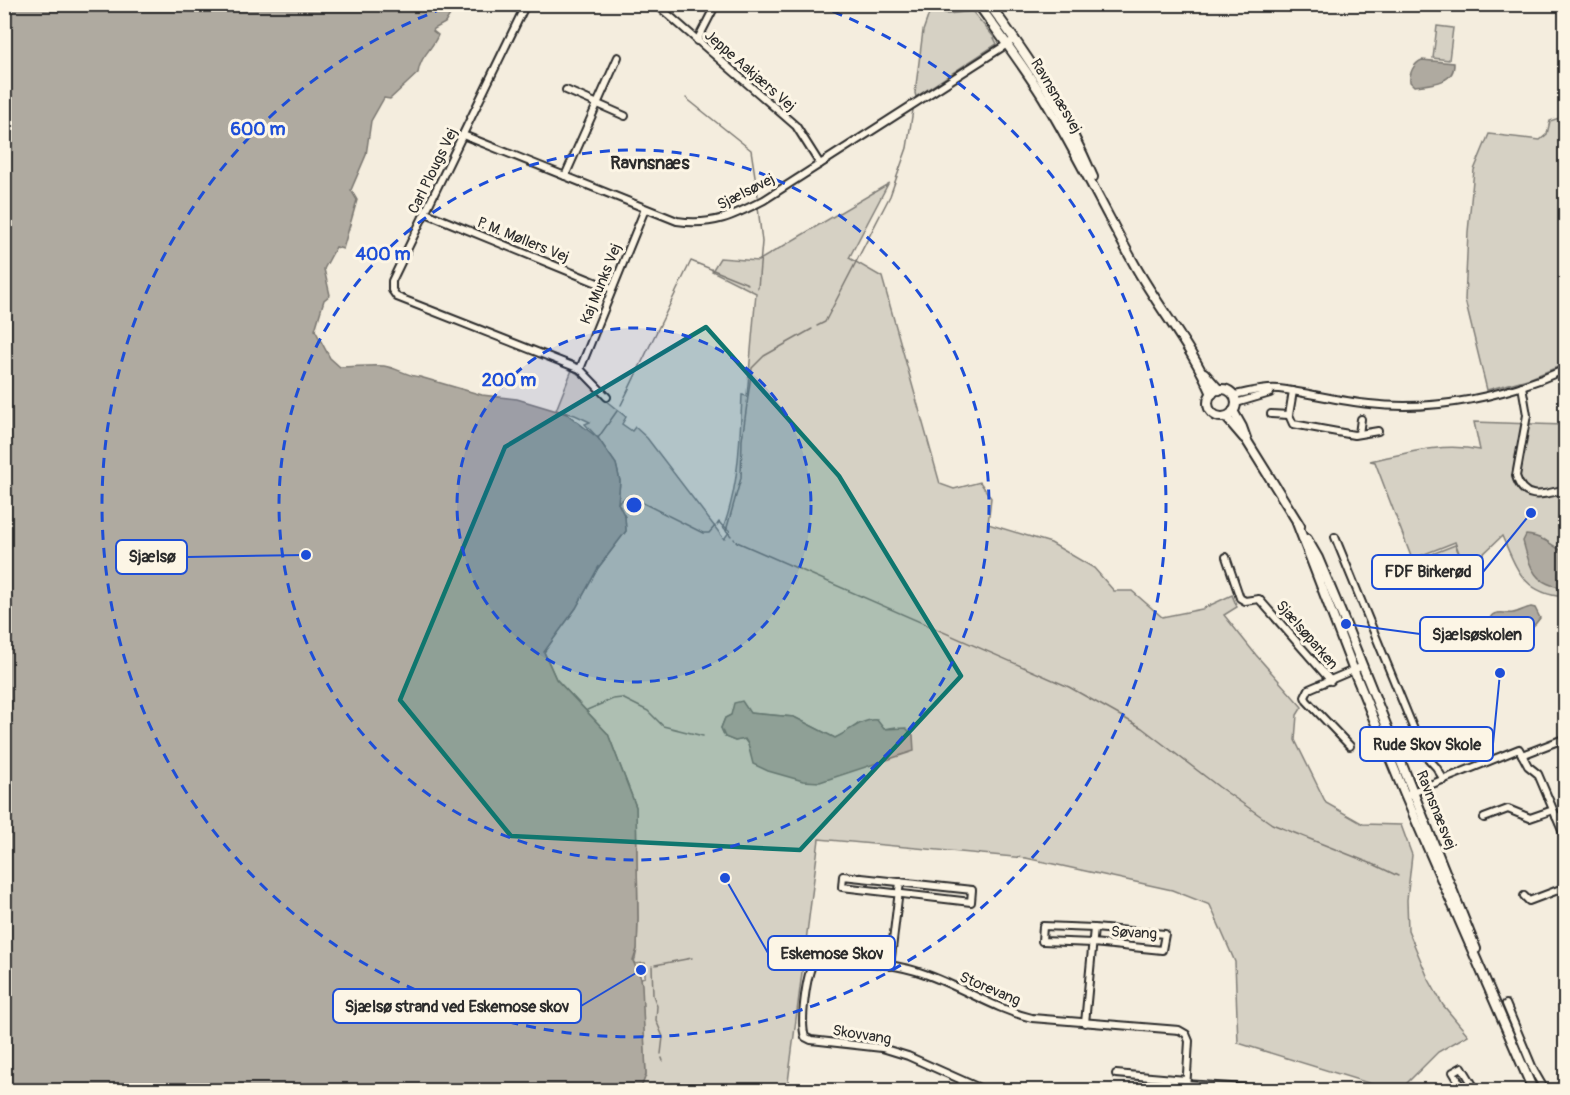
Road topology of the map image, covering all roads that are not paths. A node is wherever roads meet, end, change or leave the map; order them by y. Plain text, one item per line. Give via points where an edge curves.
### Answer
1 (526, 4) edge
2 (656, 4) edge
3 (716, 4) edge
4 (978, 4) edge
5 (989, 4) edge
6 (697, 41) junction
7 (1011, 41) junction
8 (618, 57) dead end
9 (566, 90) dead end
10 (597, 104) junction
11 (626, 116) dead end
12 (463, 135) junction
13 (820, 164) junction
14 (565, 176) junction
15 (645, 209) junction
16 (426, 213) junction
17 (612, 289) junction
18 (580, 369) junction
19 (1566, 369) edge
20 (1522, 386) junction
21 (1293, 391) junction
22 (1215, 392) junction
23 (607, 397) dead end
24 (1232, 406) junction
25 (1271, 414) dead end
26 (1289, 415) junction
27 (1361, 418) dead end
28 (1378, 431) dead end
29 (1359, 434) junction
30 (1566, 489) edge
31 (1297, 523) junction
32 (1335, 537) dead end
33 (1226, 557) dead end
34 (1363, 666) junction
35 (1354, 671) junction
36 (1331, 681) junction
37 (1566, 738) edge
38 (1350, 746) dead end
39 (1522, 755) junction
40 (1444, 780) junction
41 (1414, 792) junction
42 (1405, 795) junction
43 (1553, 810) junction
44 (1566, 813) edge
45 (1486, 815) dead end
46 (1556, 817) junction
47 (1566, 840) edge
48 (900, 882) junction
49 (1566, 887) edge
50 (899, 894) junction
51 (1524, 896) dead end
52 (1094, 928) junction
53 (1093, 943) junction
54 (1480, 965) junction
55 (890, 966) junction
56 (806, 997) joint
57 (1506, 1004) dead end
58 (1514, 1021) junction
59 (1085, 1023) junction
60 (1504, 1025) junction
61 (1116, 1074) dead end
62 (963, 1081) junction
63 (1186, 1085) edge
64 (958, 1090) edge
65 (984, 1090) edge
66 (1261, 1090) edge
67 (1464, 1090) edge
68 (1476, 1090) edge
69 (1533, 1090) edge
70 (1545, 1090) edge

1 - 12 street, Carl Plougs Vej
2 - 6 street, Jeppe Aakjærs Vej
3 - 6 street
4 - 7 main road, Ravnsnæsvej
5 - 7 main road, Ravnsnæsvej
6 - 13 street, Jeppe Aakjærs Vej via 796,126
7 - 13 street, Sjælsøvej
7 - 22 main road, Ravnsnæsvej via 1143,279
8 - 10 street
9 - 10 street
10 - 11 street
10 - 14 street
12 - 14 street, Sjælsøvej
12 - 16 street, Carl Plougs Vej
13 - 15 street, Sjælsøvej via 764,200 717,221 677,221
14 - 15 street, Sjælsøvej
15 - 17 street, Kaj Munks Vej
16 - 17 street, P. M. Møllers Vej
16 - 18 street, Carl Plougs Vej via 392,281 394,294
17 - 18 street, Kaj Munks Vej
18 - 23 street, Carl Plougs Vej
19 - 20 street
20 - 21 street via 1453,401 1400,405 1343,401
20 - 30 street via 1527,415 1516,476 1518,484 1538,495
21 - 24 street
21 - 26 street
22 - 24 main road via 1227,390
22 - 24 main road via 1208,405 1211,412 1218,417
24 - 31 main road, Ravnsnæsvej via 1247,441
25 - 26 street
26 - 29 street via 1293,424
27 - 29 street
28 - 29 street
31 - 34 main road, Ravnsnæsvej via 1318,558
31 - 35 main road, Ravnsnæsvej
32 - 40 street, Ravnsnæsvej via 1424,754
33 - 36 street, Sjælsøparken via 1240,598 1259,599
34 - 35 street
34 - 41 main road, Ravnsnæsvej
35 - 36 street
35 - 42 main road, Ravnsnæsvej
36 - 38 street via 1310,689 1305,697
37 - 39 street
39 - 40 street via 1519,749
39 - 43 street via 1538,774
40 - 41 street
41 - 42 street
41 - 54 main road, Ravnsnæsvej
42 - 54 main road, Ravnsnæsvej
43 - 45 street via 1534,818 1508,809
43 - 46 street
44 - 46 street
46 - 47 street
48 - 50 street
48 - 50 street via 843,876 842,887
48 - 50 street via 972,890 971,902
49 - 51 street via 1529,901
50 - 55 street
52 - 53 street, Søvang
52 - 53 street, Søvang via 1043,927 1042,941
52 - 53 street, Søvang via 1165,934 1162,950
53 - 59 street, Søvang
54 - 60 main road, Ravnsnæsvej
55 - 56 street, Storevang via 814,961
55 - 59 street, Storevang via 927,974 1009,1012
56 - 62 street, Skovvang via 803,1029 811,1040 882,1048
57 - 58 street
58 - 60 street
58 - 70 street
59 - 63 street, Storevang via 1179,1030 1186,1034
60 - 69 main road, Ravnsnæsvej
61 - 63 street
62 - 64 street
62 - 65 street, Skovvang
63 - 66 street
67 - 68 street via 1453,1072 1462,1067

